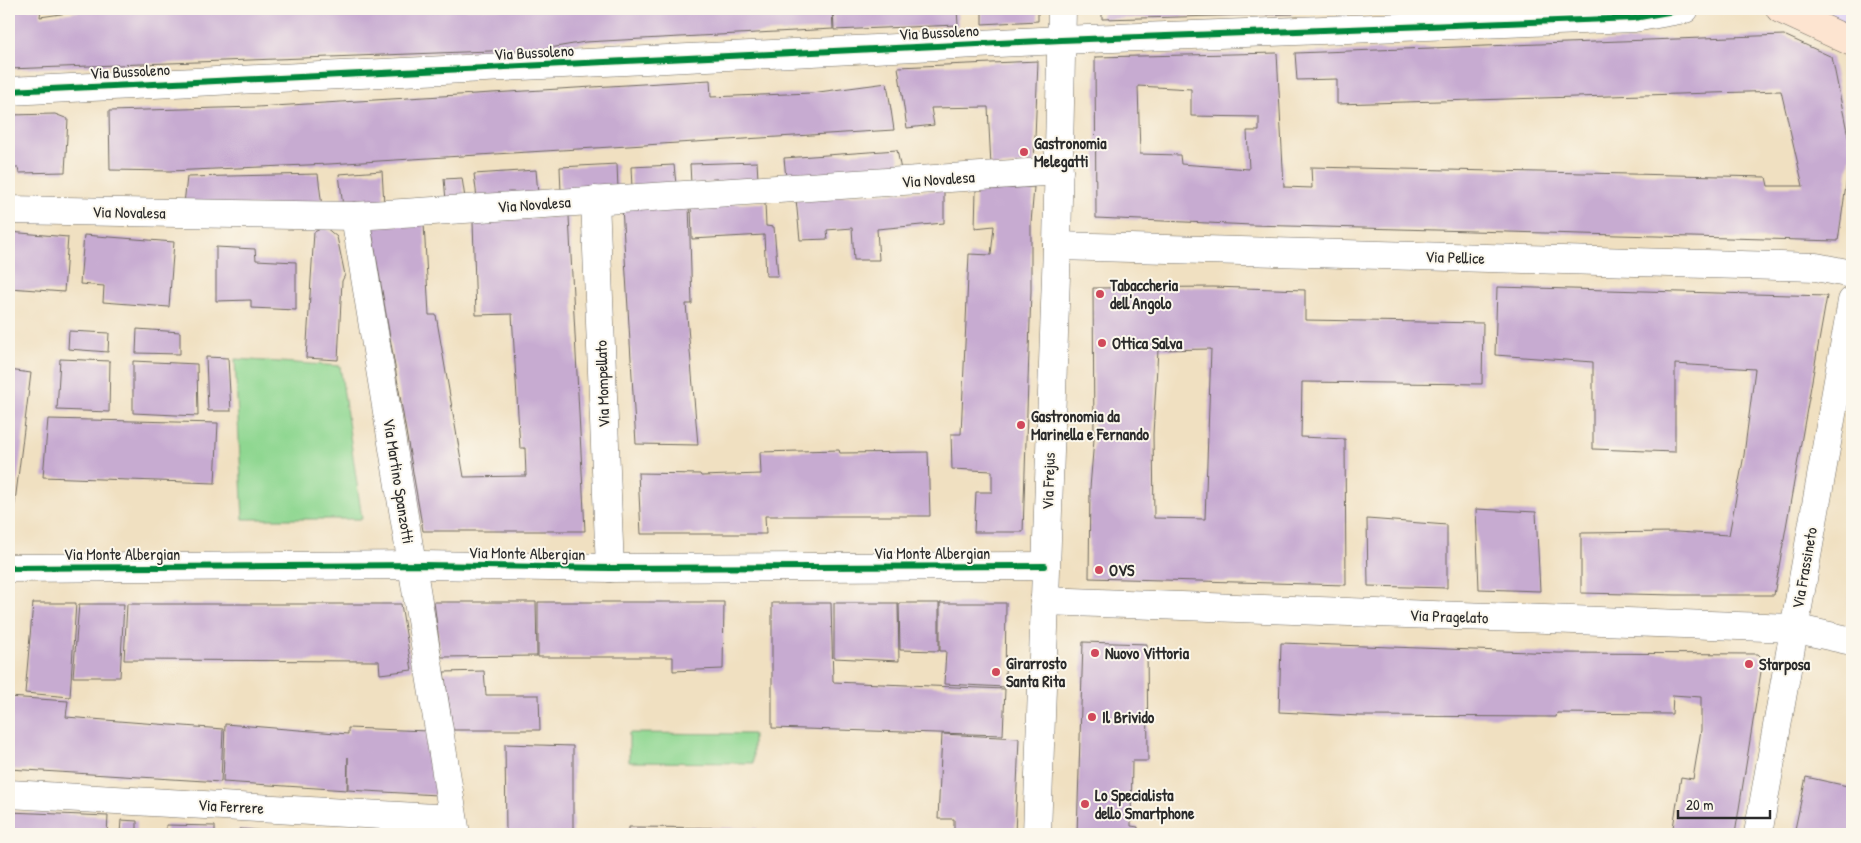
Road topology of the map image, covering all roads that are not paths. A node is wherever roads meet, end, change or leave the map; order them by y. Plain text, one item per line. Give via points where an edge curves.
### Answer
1 (1062, 9) edge
2 (1684, 9) edge
3 (1780, 9) edge
4 (1061, 40) junction
5 (1852, 42) edge
6 (9, 91) edge
7 (1059, 171) junction
8 (595, 200) junction
9 (9, 210) edge
10 (355, 216) junction
11 (1057, 246) junction
12 (1852, 274) edge
13 (1852, 301) edge
14 (412, 565) junction
15 (1045, 566) junction
16 (9, 568) edge
17 (610, 568) junction
18 (1044, 601) junction
19 (1793, 628) junction
20 (1852, 641) edge
21 (9, 794) edge
22 (454, 826) edge
23 (1037, 834) edge
24 (1758, 834) edge

1 - 4 street, Via Frejus
2 - 4 street, Via Bussoleno via 1634,18
3 - 5 street
4 - 6 street, Via Bussoleno
4 - 7 street, Via Frejus
7 - 8 street, Via Novalesa
7 - 11 street, Via Frejus
8 - 10 street, Via Novalesa
8 - 17 street, Via Mompellato
9 - 10 street, Via Novalesa
10 - 14 street, Via Martino Spanzotti
11 - 12 street, Via Pellice via 1816,267
11 - 15 street, Via Frejus
13 - 19 street, Via Frassineto
14 - 16 street, Via Monte Albergian
14 - 17 street, Via Monte Albergian
14 - 22 street, Via Martino Spanzotti
15 - 17 street, Via Monte Albergian
15 - 18 street, Via Frejus
18 - 19 street, Via Pragelato
18 - 23 street, Via Frejus
19 - 20 street, Via Pragelato
19 - 24 street, Via Frassineto
21 - 22 street, Via Ferrere

